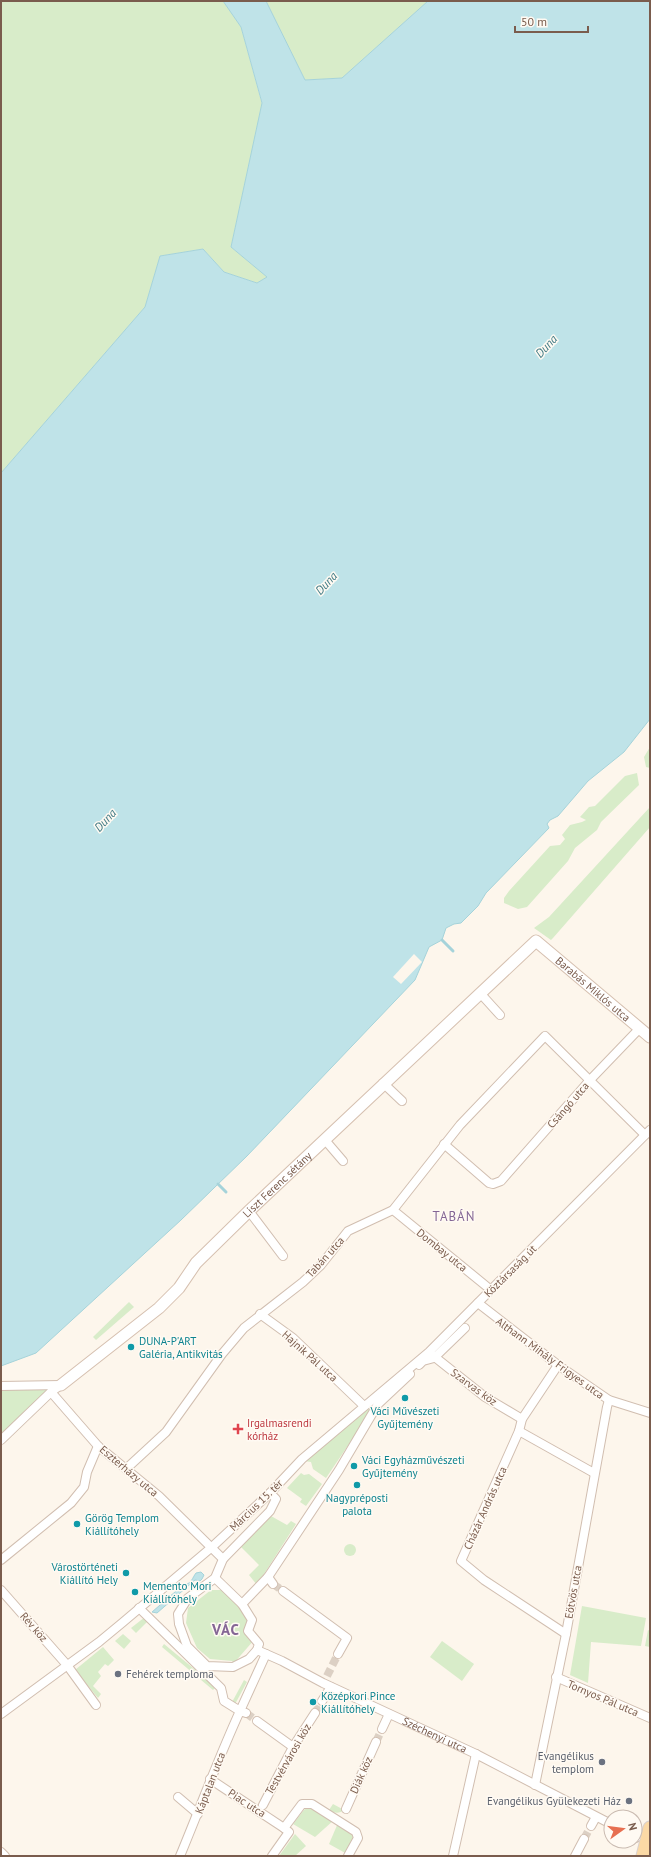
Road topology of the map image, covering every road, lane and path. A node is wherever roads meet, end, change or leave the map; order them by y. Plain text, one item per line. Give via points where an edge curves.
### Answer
1 (536, 941) joint
2 (480, 992) junction
3 (500, 1015) dead end
4 (640, 1028) junction
5 (650, 1037) edge
6 (590, 1080) junction
7 (383, 1083) junction
8 (402, 1101) dead end
9 (647, 1132) edge
10 (325, 1140) junction
11 (444, 1144) junction
12 (342, 1161) dead end
13 (393, 1210) junction
14 (248, 1211) junction
15 (283, 1256) dead end
16 (491, 1290) junction
17 (478, 1303) junction
18 (260, 1314) junction
19 (465, 1328) dead end
20 (434, 1357) junction
21 (558, 1365) junction
22 (61, 1385) junction
23 (1, 1386) edge
24 (51, 1392) junction
25 (609, 1400) junction
26 (360, 1403) junction
27 (650, 1413) edge
28 (522, 1419) junction
29 (519, 1431) junction
30 (1, 1440) edge
31 (98, 1446) junction
32 (127, 1468) junction
33 (594, 1473) junction
34 (270, 1493) junction
35 (212, 1547) junction
36 (223, 1559) junction
37 (1, 1560) edge
38 (215, 1578) junction
39 (1, 1590) edge
40 (283, 1591) tunnel mouth
41 (242, 1604) junction
42 (140, 1608) junction
43 (566, 1634) junction
44 (257, 1650) junction
45 (266, 1654) junction
46 (338, 1654) tunnel mouth
47 (67, 1665) junction
48 (556, 1677) junction
49 (331, 1687) junction
50 (322, 1701) tunnel mouth
51 (96, 1705) dead end
52 (243, 1712) junction
53 (315, 1713) tunnel mouth
54 (1, 1714) edge
55 (389, 1714) junction
56 (650, 1718) edge
57 (257, 1721) tunnel mouth
58 (382, 1729) tunnel mouth
59 (376, 1742) tunnel mouth
60 (293, 1747) junction
61 (476, 1754) junction
62 (210, 1779) junction
63 (534, 1785) junction
64 (178, 1797) dead end
65 (263, 1805) dead end
66 (346, 1809) dead end
67 (198, 1814) junction
68 (596, 1816) junction
69 (603, 1820) edge
70 (591, 1826) tunnel mouth
71 (284, 1828) junction
72 (584, 1839) tunnel mouth
73 (1, 1852) edge
74 (5, 1856) edge
75 (180, 1856) edge
76 (272, 1856) edge
77 (348, 1856) edge
78 (453, 1856) edge
79 (575, 1856) edge

1 - 2 street, Liszt Ferenc sétány
1 - 4 street, Barabás Miklós utca
2 - 3 street
2 - 7 street, Liszt Ferenc sétány
4 - 5 street, Barabás Miklós utca
4 - 6 street, Csángó utca
6 - 9 street
6 - 11 street, Csángó utca via 498,1183 489,1183
6 - 11 street, Tabán utca via 545,1036
7 - 8 street
7 - 10 street, Liszt Ferenc sétány
9 - 16 street, Köztársaság út
10 - 12 street
10 - 14 street, Liszt Ferenc sétány
11 - 13 street, Tabán utca
13 - 16 street, Dombay utca
13 - 18 street, Tabán utca via 348,1231 317,1269
14 - 15 street
14 - 22 street, Liszt Ferenc sétány via 196,1263 179,1288 159,1308
16 - 17 street, Köztársaság út
17 - 20 street, Köztársaság út
17 - 21 street, Althann Mihály Frigyes utca
18 - 26 street, Hajnik Pál utca via 294,1338
18 - 32 street, Tabán utca via 222,1354 166,1432
19 - 20 street
20 - 26 street, Köztársaság út
20 - 28 street, Szarvas köz via 485,1397
20 - 41 street via 423,1361 378,1404 271,1580
21 - 25 street, Althann Mihály Frigyes utca
21 - 28 street, Cházár András utca
22 - 23 street
22 - 24 street
24 - 30 street
24 - 31 street, Eszterházy utca
25 - 27 street, Althann Mihály Frigyes utca
25 - 33 street, Eötvös utca
26 - 34 street, Március 15. tér
28 - 29 street, Cházár András utca
29 - 33 street
29 - 43 street, Cházár András utca via 461,1561 484,1580
31 - 32 street, Eszterházy utca
31 - 37 street via 87,1472 84,1487 71,1503
32 - 35 street, Eszterházy utca
33 - 43 street, Eötvös utca
34 - 35 street, Március 15. tér
34 - 36 street via 276,1499 270,1511
35 - 36 street, Eszterházy utca
35 - 42 street, Március 15. tér
36 - 38 street
38 - 41 street
38 - 44 street via 178,1614 187,1646 195,1650 208,1666 233,1667 249,1659
39 - 47 street, Rév köz
40 - 46 street via 347,1638
41 - 44 street via 252,1620 247,1631 259,1644
42 - 47 street, Március 15. tér
42 - 52 street via 220,1688 224,1701
43 - 48 street, Eötvös utca
44 - 45 street, Széchenyi utca
45 - 49 street, Széchenyi utca via 325,1680
45 - 52 street
47 - 51 street, Rév köz
47 - 54 street
48 - 56 street, Tornyos Pál utca
48 - 63 street, Eötvös utca
49 - 50 street
49 - 55 street, Széchenyi utca
52 - 62 street, Káptalan utca
53 - 60 street, Testvérvárosi köz
55 - 58 street
55 - 61 street, Széchenyi utca
57 - 60 street
59 - 66 street, Diák köz
60 - 65 street, Testvérvárosi köz
61 - 63 street, Széchenyi utca
61 - 78 street
62 - 67 street, Káptalan utca
62 - 71 street, Piac utca
63 - 68 street, Széchenyi utca
64 - 67 street
67 - 75 street, Káptalan utca
68 - 69 street, Széchenyi utca
68 - 70 street
71 - 76 street via 289,1832
71 - 77 street via 302,1804 312,1804 356,1832 358,1838
72 - 79 street
73 - 74 street

